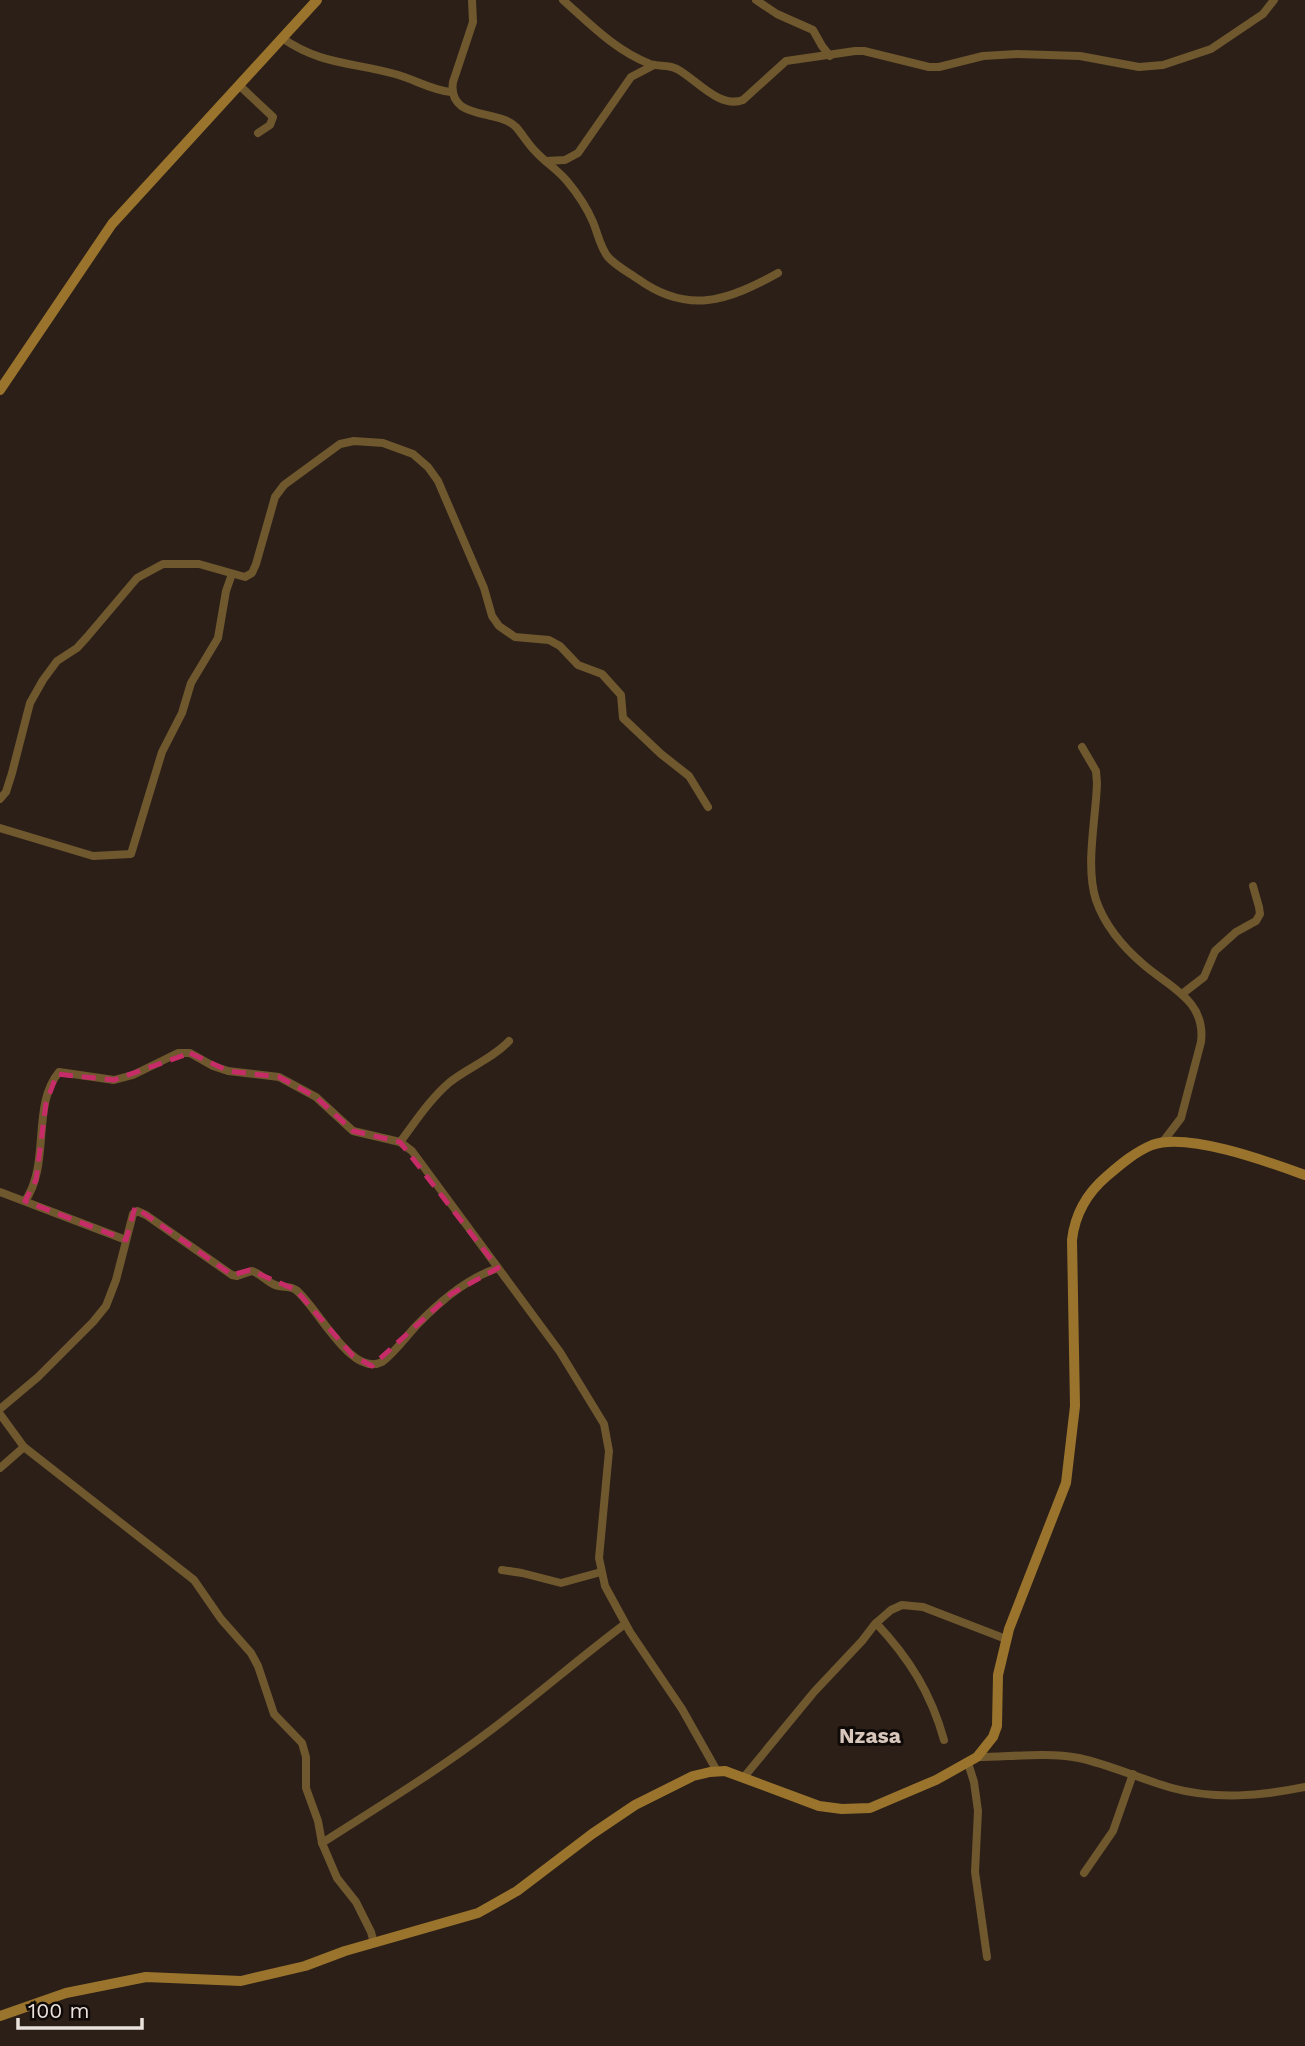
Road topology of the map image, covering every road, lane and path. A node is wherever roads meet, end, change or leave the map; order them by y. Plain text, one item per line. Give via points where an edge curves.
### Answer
1 (317, 0) edge
2 (472, 0) edge
3 (563, 0) edge
4 (756, 0) edge
5 (1274, 0) edge
6 (282, 38) junction
7 (830, 56) junction
8 (654, 65) junction
9 (240, 86) junction
10 (451, 92) junction
11 (258, 133) dead end
12 (546, 161) junction
13 (778, 273) dead end
14 (0, 390) edge
15 (232, 574) junction
16 (1082, 747) dead end
17 (0, 799) edge
18 (708, 807) dead end
19 (0, 828) edge
20 (1253, 886) dead end
21 (1182, 994) junction
22 (509, 1041) dead end
23 (400, 1142) junction
24 (1162, 1143) junction
25 (1305, 1175) edge
26 (0, 1192) edge
27 (25, 1201) junction
28 (126, 1240) junction
29 (498, 1268) junction
30 (0, 1409) edge
31 (0, 1415) edge
32 (24, 1447) junction
33 (0, 1468) edge
34 (502, 1570) dead end
35 (601, 1573) junction
36 (876, 1623) junction
37 (625, 1624) junction
38 (1006, 1639) junction
39 (944, 1740) dead end
40 (972, 1760) junction
41 (717, 1771) junction
42 (1133, 1774) junction
43 (744, 1777) junction
44 (1305, 1787) edge
45 (322, 1843) junction
46 (1084, 1873) dead end
47 (374, 1943) junction
48 (987, 1957) dead end
49 (0, 2016) edge

1 - 6 street
2 - 10 street via 473,22
3 - 8 street via 592,28
4 - 7 street via 814,31
5 - 7 street via 1263,14 1211,49 1163,65 1139,67 1080,56 1017,54 983,56 935,68 860,50
6 - 9 street
6 - 10 street via 328,61 395,74
7 - 8 street via 786,61 739,102 710,93 673,67
8 - 12 street via 631,77 573,157
9 - 11 street via 273,119
9 - 14 street via 112,224
10 - 12 street via 470,111 514,125
12 - 13 street via 589,215 608,256 660,293 710,301
15 - 17 street via 199,564 163,564 137,578 87,638 43,680 30,703 12,774
15 - 18 street via 245,577 252,572 275,497 284,485 340,444 383,443 413,454 438,481 499,626 515,637 549,640 578,665 602,674 621,695 623,718 689,776
15 - 19 street via 218,638 191,683 162,752 131,854 93,856
16 - 21 street via 1096,771 1091,883 1097,902 1117,938
20 - 21 street via 1260,914 1256,921 1215,950 1203,977
21 - 24 street via 1200,1017 1203,1029 1181,1118
22 - 23 street via 442,1089
23 - 27 street via 353,1131 316,1097 278,1077 228,1071 190,1053 178,1053 114,1080 59,1072 46,1103 38,1168
23 - 29 street
24 - 25 street via 1223,1149
24 - 38 street via 1138,1152 1102,1180 1074,1221 1075,1406 1066,1483
26 - 27 street
27 - 28 street
28 - 29 street via 138,1211 232,1275 252,1271 276,1285 291,1287 353,1356 372,1366 387,1359 451,1294
28 - 30 street via 111,1294 100,1315
29 - 35 street via 560,1352 604,1424 609,1451
31 - 32 street
32 - 33 street
32 - 45 street via 194,1580 250,1653 274,1714 302,1743 306,1788
34 - 35 street via 561,1583
35 - 37 street
36 - 38 street via 901,1605 923,1607
36 - 39 street via 929,1696
36 - 43 street
37 - 41 street
37 - 45 street via 489,1732
38 - 40 street via 998,1675 997,1726
40 - 42 street via 1065,1756
40 - 43 street via 870,1808 819,1806
40 - 48 street via 978,1811 975,1872
41 - 43 street
41 - 47 street via 693,1776 635,1805 497,1904
42 - 44 street via 1172,1788 1227,1796
42 - 46 street via 1113,1830
45 - 47 street
47 - 49 street via 241,1981 157,1977 113,1982

